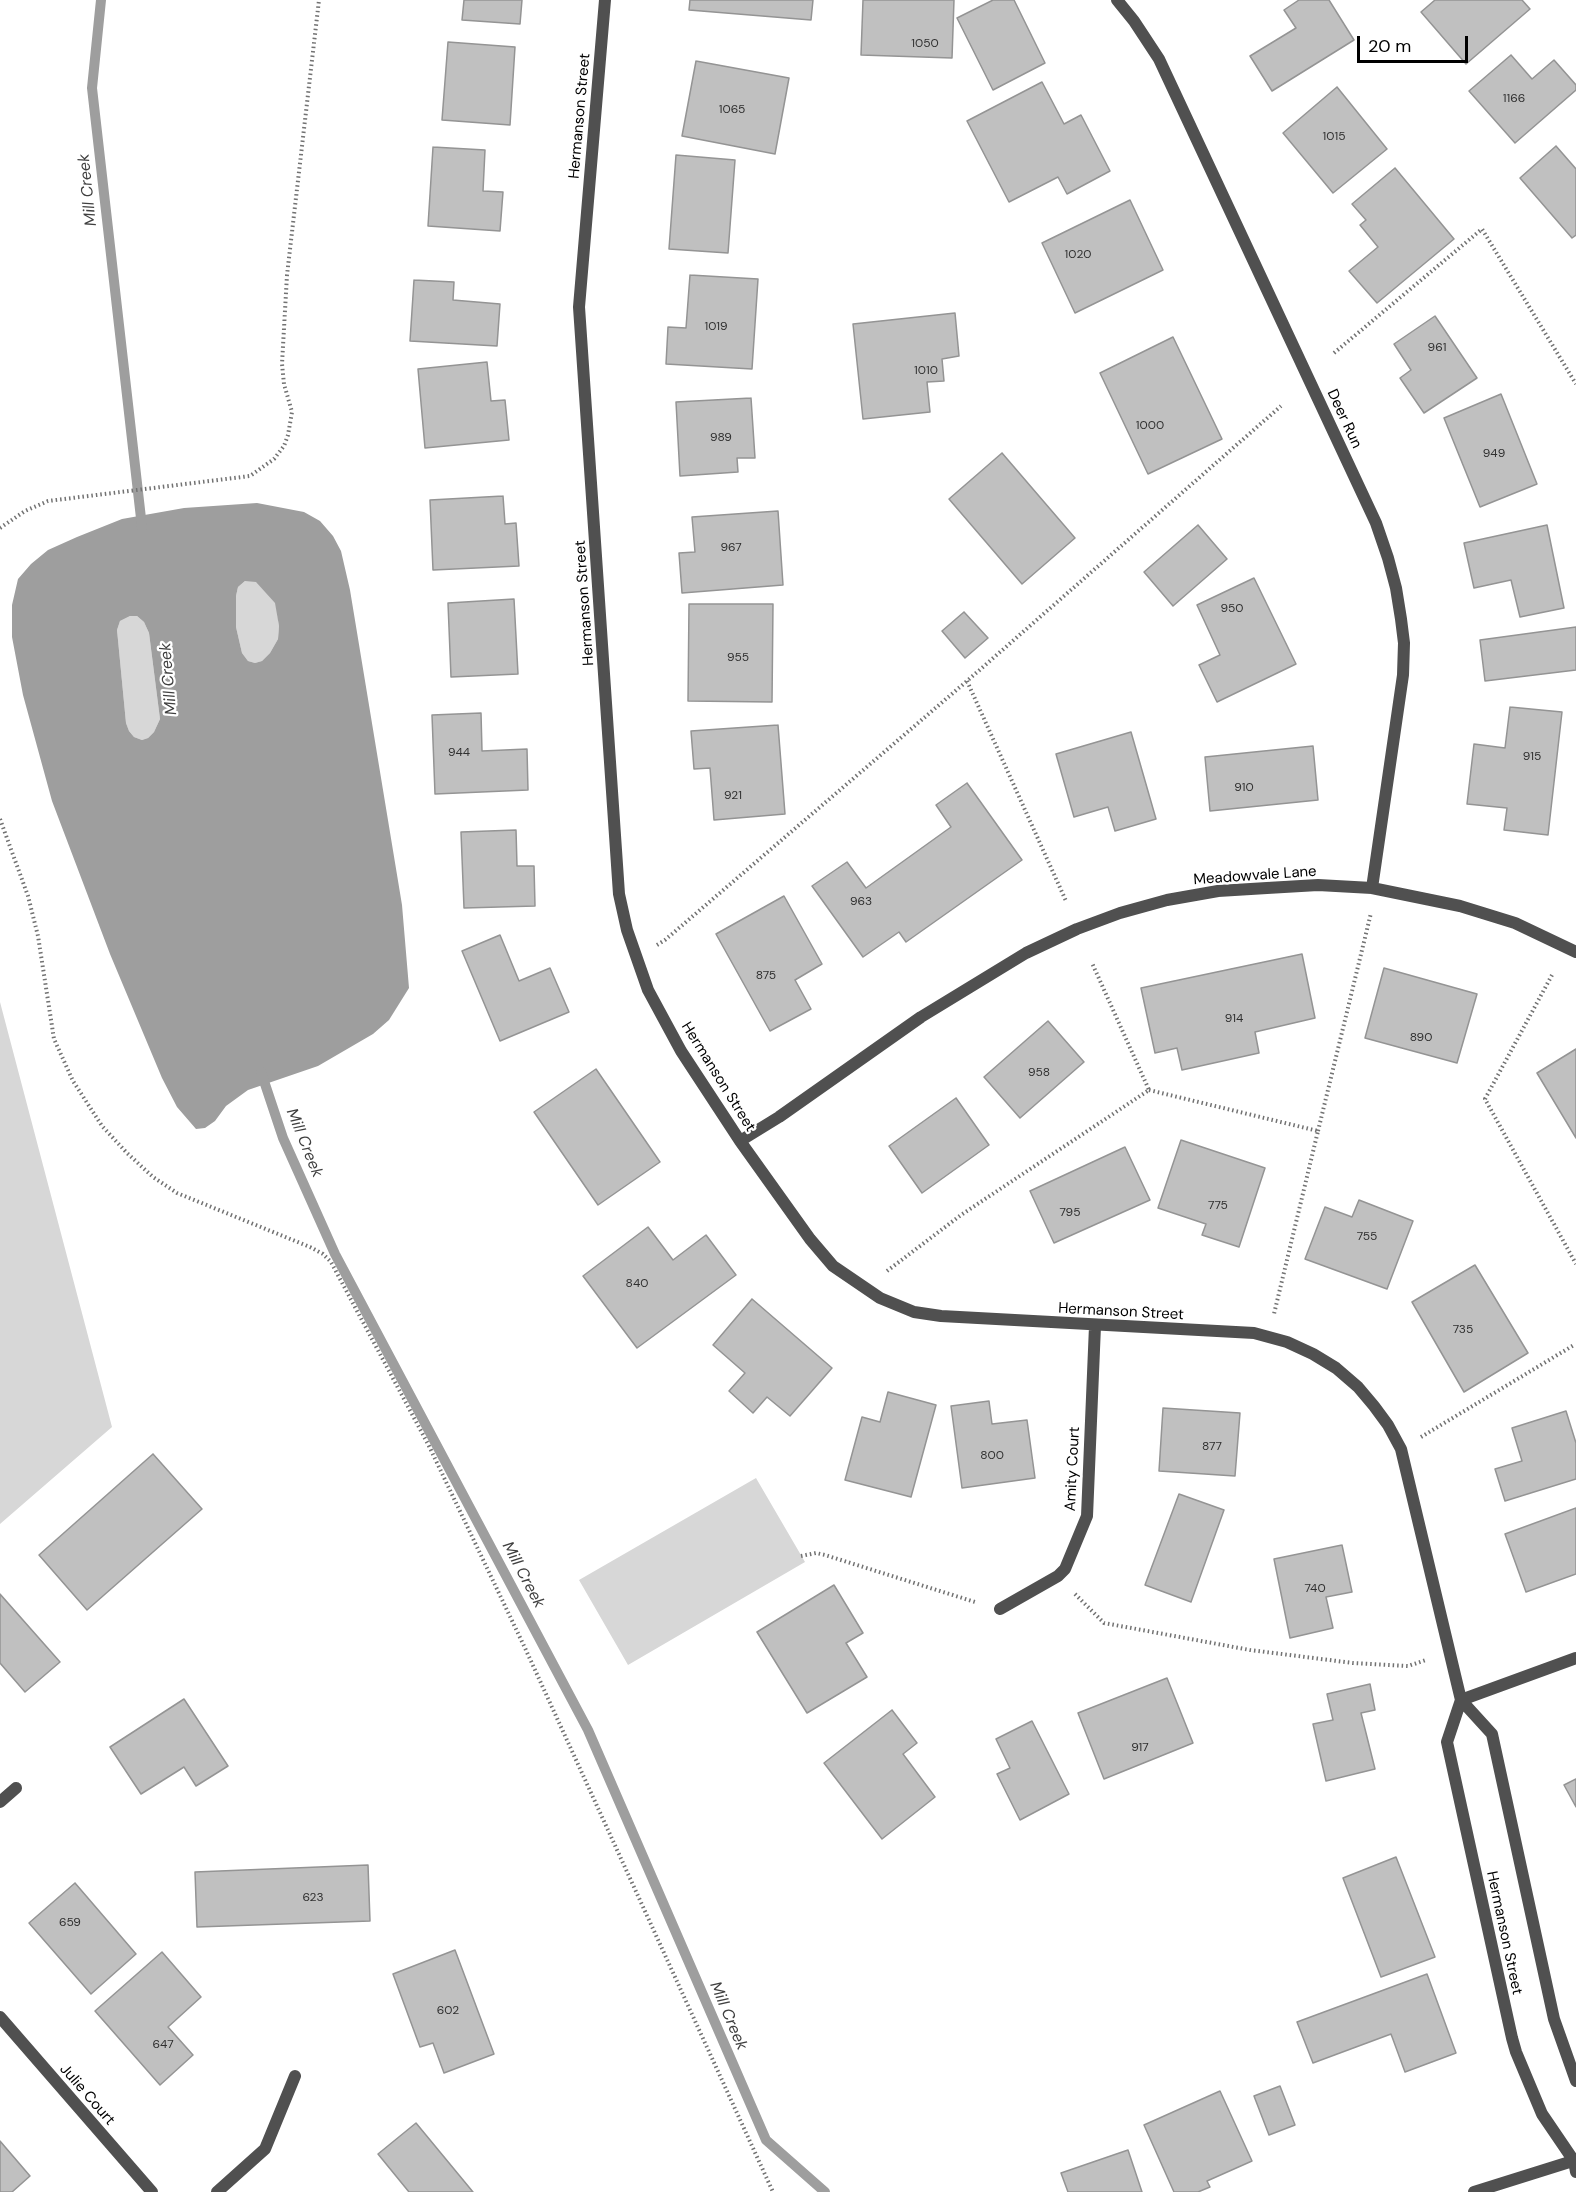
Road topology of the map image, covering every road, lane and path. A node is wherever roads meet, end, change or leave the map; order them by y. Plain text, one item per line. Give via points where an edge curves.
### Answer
1 (319, 0) edge
2 (605, 0) edge
3 (1117, 0) edge
4 (1334, 352) dead end
5 (1576, 384) edge
6 (1281, 406) dead end
7 (0, 528) edge
8 (967, 681) junction
9 (0, 819) edge
10 (1372, 888) junction
11 (1066, 901) dead end
12 (1576, 952) edge
13 (636, 957) junction
14 (1092, 963) dead end
15 (1552, 975) dead end
16 (1149, 1090) junction
17 (1318, 1131) junction
18 (741, 1141) junction
19 (1576, 1264) edge
20 (865, 1288) junction
21 (1095, 1326) junction
22 (1269, 1337) junction
23 (1576, 1345) edge
24 (1401, 1449) junction
25 (801, 1556) dead end
26 (1058, 1576) junction
27 (1000, 1609) joint
28 (1450, 1653) junction
29 (1576, 1658) edge
30 (1461, 1700) junction
31 (16, 1788) dead end
32 (0, 1802) edge
33 (0, 2018) edge
34 (295, 2076) dead end
35 (1576, 2081) edge
36 (1576, 2146) edge
37 (1575, 2165) edge
38 (152, 2192) edge
39 (217, 2192) edge
40 (773, 2192) edge
41 (1474, 2192) edge

1 - 7 path via 287,275 282,364 292,412 284,446 274,459 249,476 48,501 24,511
2 - 13 street, Hermanson Street via 579,307 619,894
3 - 10 street, Deer Run via 1159,59 1376,523 1390,568 1404,643 1403,675
4 - 5 path via 1482,229
6 - 8 path
8 - 11 path
8 - 13 path via 665,940
9 - 40 path via 38,936 54,1039 73,1081 102,1126 153,1177 177,1192 310,1247 331,1262 429,1446
10 - 12 street, Meadowvale Lane via 1471,909 1515,923
10 - 17 path via 1371,921
10 - 18 street, Meadowvale Lane via 1318,885 1218,891 1167,900 1077,929 1026,953 939,1005
13 - 18 street, Hermanson Street via 648,990 681,1051
14 - 16 path
15 - 19 path via 1485,1099
16 - 17 path
16 - 20 path via 961,1215
17 - 22 path
18 - 20 street, Hermanson Street via 810,1239 833,1266
20 - 21 street, Hermanson Street via 914,1312
21 - 22 street, Hermanson Street
21 - 26 street, Amity Court via 1087,1516 1065,1569
22 - 24 street, Hermanson Street via 1313,1354 1336,1368 1358,1387
23 - 24 path
24 - 28 street, Hermanson Street
25 - 27 path via 825,1555
26 - 27 street
26 - 28 path via 1104,1623 1250,1650 1353,1663 1408,1666
28 - 30 street, Hermanson Street
29 - 30 street
30 - 35 street, Hermanson Street via 1492,1734 1554,2019
30 - 37 street, Hermanson Street via 1447,1742 1512,2038 1542,2114
31 - 32 street
33 - 38 street, Julie Court
34 - 39 street via 265,2149
36 - 37 street
37 - 41 street

